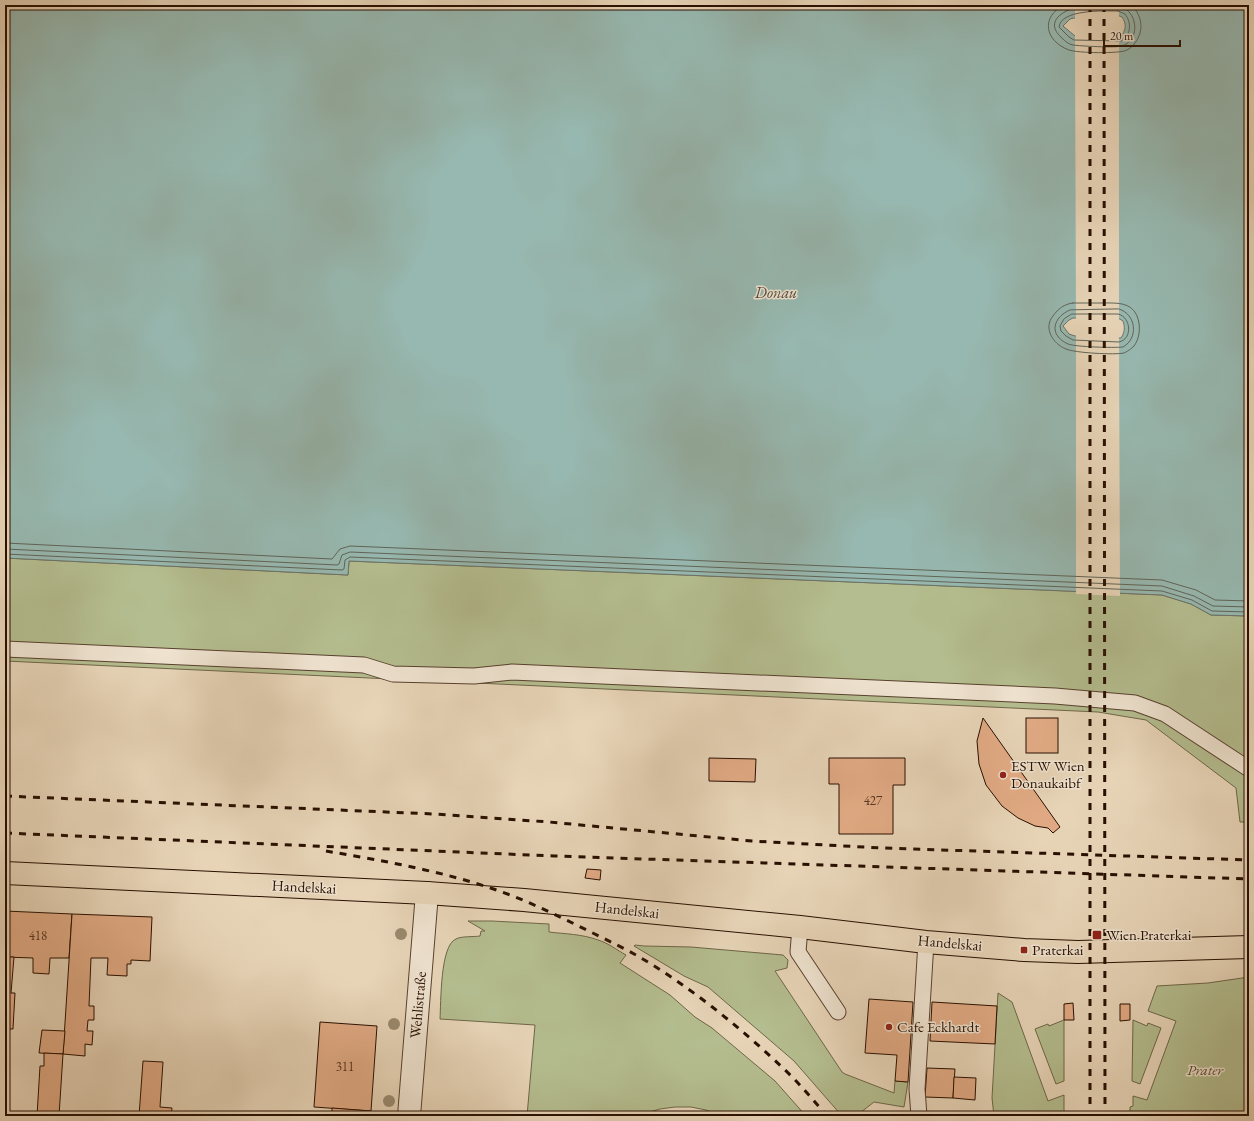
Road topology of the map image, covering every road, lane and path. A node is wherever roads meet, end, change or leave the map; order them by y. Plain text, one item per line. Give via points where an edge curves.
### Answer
1 (5, 648) edge
2 (1249, 769) edge
3 (5, 873) edge
4 (427, 893) junction
5 (800, 927) junction
6 (926, 942) junction
7 (1249, 947) edge
8 (838, 1012) dead end
9 (409, 1116) edge
10 (918, 1116) edge

1 - 2 lane via 364,665 393,674 474,676 520,673 1055,696 1135,702 1165,714
3 - 4 main road, Handelskai
4 - 5 main road, Handelskai
4 - 9 street, Wehlistraße
5 - 6 main road, Handelskai
5 - 8 lane via 798,952
6 - 7 main road, Handelskai via 1078,952
6 - 10 lane via 917,1089

